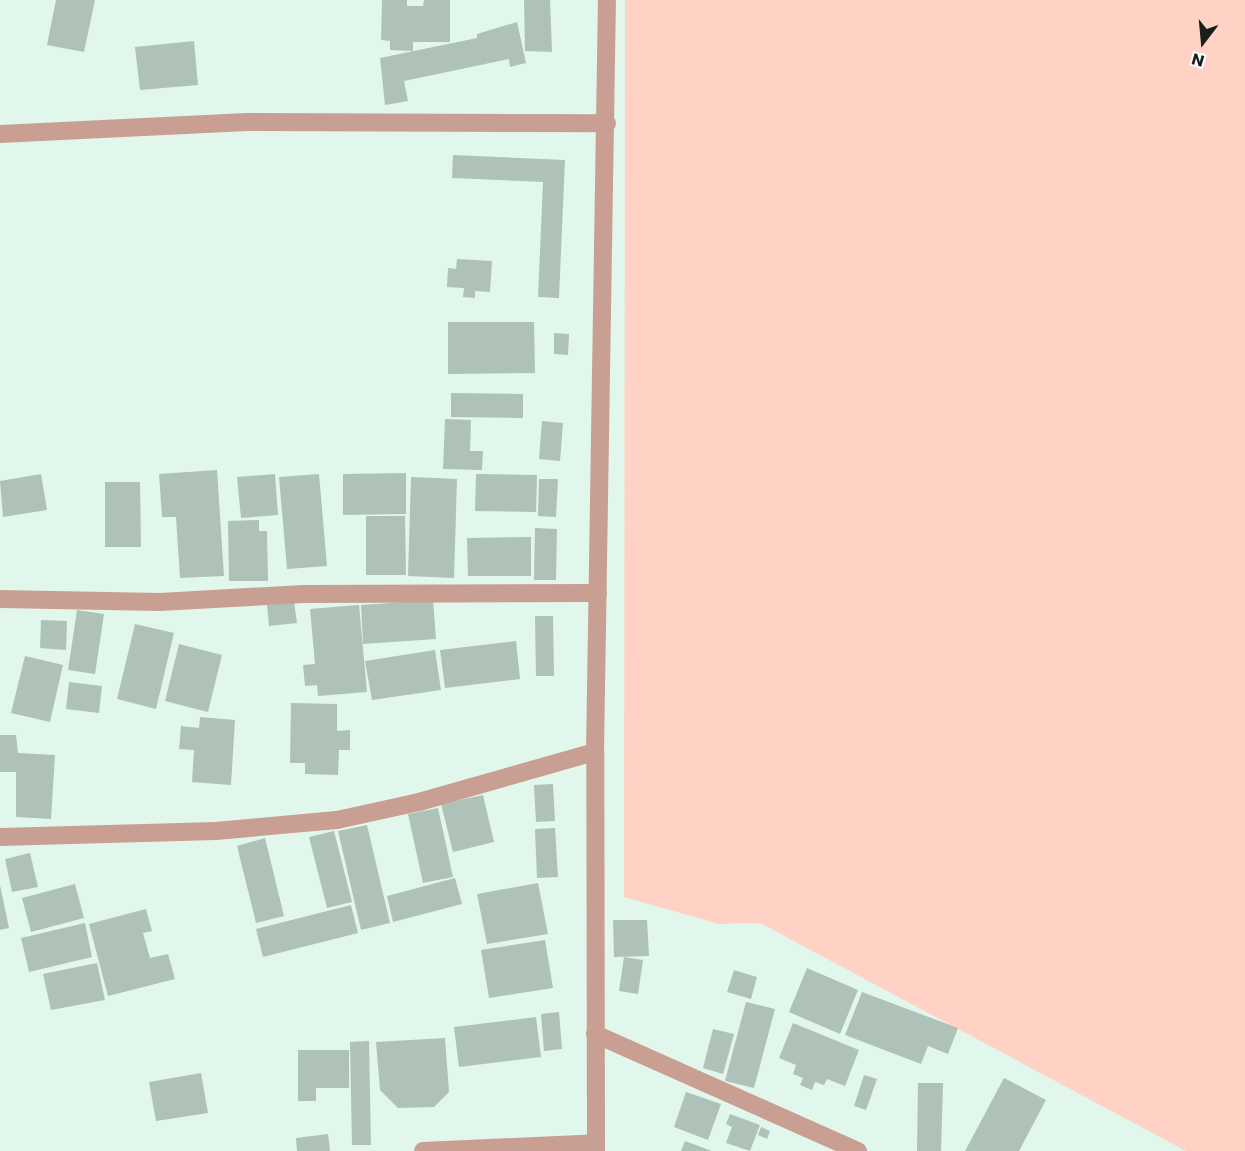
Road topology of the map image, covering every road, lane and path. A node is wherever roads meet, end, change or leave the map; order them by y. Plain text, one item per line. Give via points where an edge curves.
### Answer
1 (607, 0) edge
2 (607, 123) junction
3 (0, 134) edge
4 (598, 593) junction
5 (0, 599) edge
6 (595, 752) junction
7 (0, 837) edge
8 (595, 1034) junction
9 (596, 1147) edge
10 (423, 1151) edge
11 (858, 1151) edge

1 - 2 street
2 - 3 street via 247,122
2 - 4 street
4 - 5 street via 304,594 159,602
4 - 6 street
6 - 7 street via 419,802 337,820 216,831
6 - 8 street
8 - 9 street
8 - 11 street
9 - 10 street

